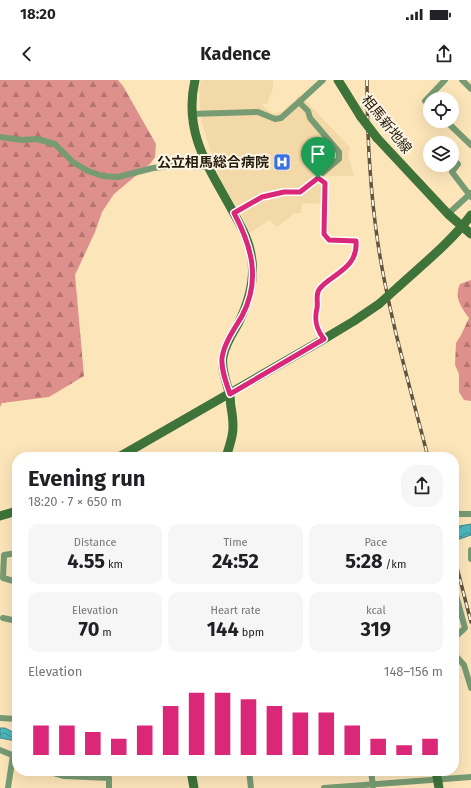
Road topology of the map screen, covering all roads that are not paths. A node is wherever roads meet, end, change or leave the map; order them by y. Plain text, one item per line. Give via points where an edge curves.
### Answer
1 (195, 80) edge
2 (322, 80) edge
3 (338, 80) edge
4 (445, 80) edge
5 (462, 80) edge
6 (471, 89) edge
7 (434, 92) edge
8 (299, 102) junction
9 (191, 114) junction
10 (453, 128) edge
11 (0, 137) edge
12 (471, 145) edge
13 (209, 167) junction
14 (452, 172) edge
15 (318, 178) junction
16 (470, 195) edge
17 (234, 213) junction
18 (448, 214) junction
19 (471, 215) edge
20 (463, 226) junction
21 (471, 234) edge
22 (324, 339) junction
23 (230, 394) junction
24 (128, 452) edge
25 (228, 452) edge
26 (12, 512) edge
27 (459, 514) edge
28 (471, 514) edge
29 (0, 516) edge
30 (471, 550) edge
31 (12, 553) edge
32 (471, 559) edge
33 (12, 581) edge
34 (459, 606) edge
35 (3, 618) dead end
36 (12, 620) edge
37 (459, 633) edge
38 (459, 660) edge
39 (471, 688) edge
40 (0, 718) edge
41 (12, 719) edge
42 (0, 750) edge
43 (12, 755) edge
44 (12, 770) edge
45 (64, 776) edge
46 (192, 776) edge
47 (250, 776) edge
48 (372, 776) edge
49 (471, 777) edge
50 (438, 779) edge
51 (373, 786) edge
52 (8, 788) edge
53 (109, 788) edge
54 (194, 788) edge
55 (251, 788) edge
56 (324, 788) edge

1 - 9 main road
2 - 8 street
3 - 18 main road, 相馬新地線, bridge via 376,138
4 - 7 street
5 - 6 street
8 - 9 street via 281,118 275,119 258,112
8 - 15 street via 339,152 339,159
9 - 13 main road via 198,144
10 - 12 street
11 - 13 street via 37,139 55,144 73,162 103,176 118,177 153,168
13 - 17 main road
14 - 16 street
15 - 17 street via 300,192 284,192 262,197
15 - 22 street via 325,183 324,234 329,240 356,241 357,250 348,265 318,292 315,318 320,335
16 - 18 street
17 - 23 main road via 247,241 253,269 252,288 244,311 222,358
18 - 20 main road, 相馬新地線
19 - 20 main road
20 - 21 main road, 相馬新地線
20 - 22 main road, bridge via 379,304
22 - 23 main road
23 - 24 main road
23 - 25 main road via 234,423
26 - 29 main road
27 - 28 street
30 - 32 street
31 - 33 street via 4,555 3,578
34 - 37 street via 465,628
35 - 36 street
38 - 39 street via 464,665
40 - 41 street
42 - 43 street
44 - 52 street
45 - 53 street via 109,778
46 - 54 main road
47 - 55 street
48 - 51 street
49 - 50 street
50 - 51 street
51 - 56 street

